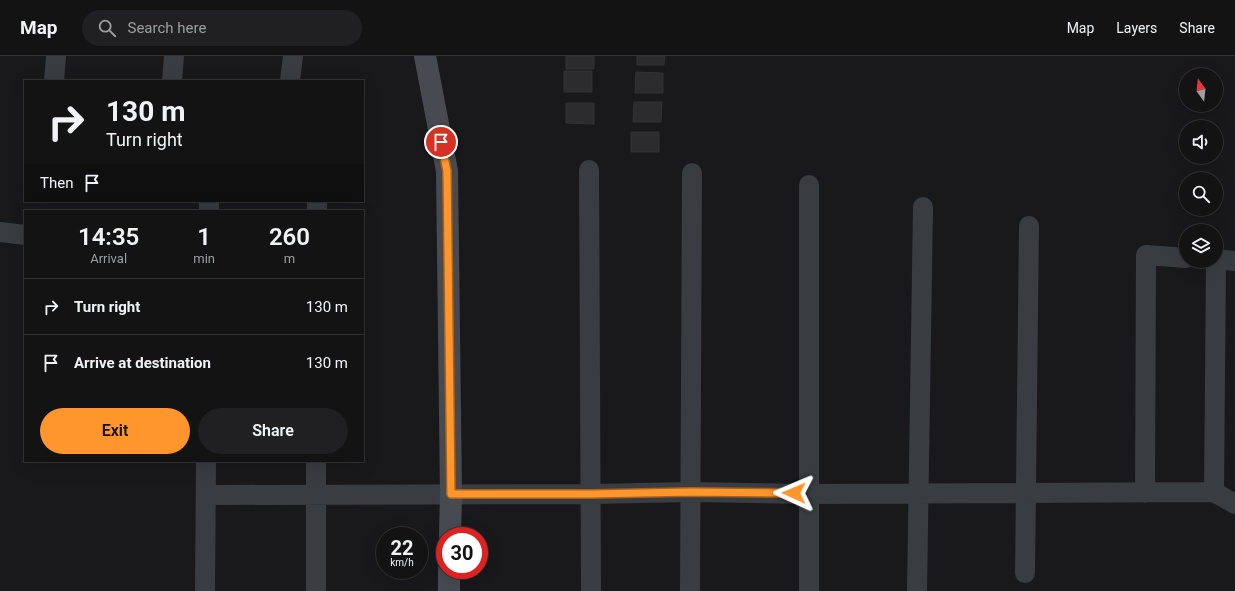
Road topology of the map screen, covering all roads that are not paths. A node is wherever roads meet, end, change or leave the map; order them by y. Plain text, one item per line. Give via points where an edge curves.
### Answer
1 (56, 56) edge
2 (174, 56) edge
3 (292, 56) edge
4 (425, 56) edge
5 (54, 80) edge
6 (172, 80) edge
7 (290, 80) edge
8 (590, 170) dead end
9 (692, 173) dead end
10 (809, 185) dead end
11 (923, 207) dead end
12 (1029, 226) dead end
13 (0, 232) edge
14 (24, 235) edge
15 (1179, 257) edge
16 (1223, 260) edge
17 (1235, 260) edge
18 (1216, 268) edge
19 (206, 462) edge
20 (316, 462) edge
21 (691, 492) junction
22 (1214, 492) junction
23 (919, 493) junction
24 (1026, 493) junction
25 (1145, 493) junction
26 (451, 494) junction
27 (591, 494) junction
28 (809, 494) junction
29 (206, 495) junction
30 (316, 495) junction
31 (1235, 504) edge
32 (450, 527) edge
33 (1025, 573) dead end
34 (449, 579) edge
35 (205, 591) edge
36 (316, 591) edge
37 (449, 591) edge
38 (591, 591) edge
39 (690, 591) edge
40 (809, 591) edge
41 (917, 591) edge

1 - 5 street
2 - 6 street
3 - 7 street
4 - 26 street via 447,171
8 - 27 street
9 - 21 street
10 - 28 street
11 - 23 street
12 - 24 street
13 - 14 street
15 - 25 street via 1146,255
16 - 17 street
18 - 22 street
19 - 29 street
20 - 30 street
21 - 27 street
21 - 28 street
21 - 39 street
22 - 25 street
22 - 31 street
23 - 24 street
23 - 28 street
23 - 41 street
24 - 25 street
24 - 33 street
26 - 27 street
26 - 30 street
26 - 32 street
27 - 38 street
28 - 40 street
29 - 30 street
29 - 35 street
30 - 36 street
34 - 37 street

